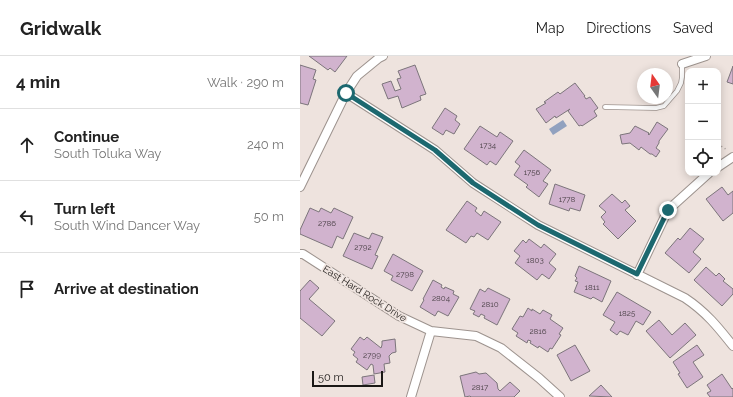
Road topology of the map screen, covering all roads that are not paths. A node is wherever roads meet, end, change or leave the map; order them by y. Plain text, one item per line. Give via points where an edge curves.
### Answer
1 (383, 56) edge
2 (706, 56) edge
3 (682, 64) joint
4 (346, 93) junction
5 (605, 107) dead end
6 (733, 157) edge
7 (721, 165) edge
8 (706, 176) edge
9 (300, 187) edge
10 (300, 254) edge
11 (637, 274) junction
12 (431, 331) junction
13 (733, 346) edge
14 (411, 397) edge
15 (560, 397) edge

1 - 4 street via 357,76
2 - 3 street
3 - 5 lane via 681,83 664,106
4 - 9 street
4 - 11 street via 435,150 473,183 538,225
6 - 7 street
8 - 11 street via 668,210
10 - 12 street, East Hard Rock Drive via 399,316
11 - 13 street via 694,304 711,319
12 - 14 street
12 - 15 street, East Hard Rock Drive via 476,336 501,348

